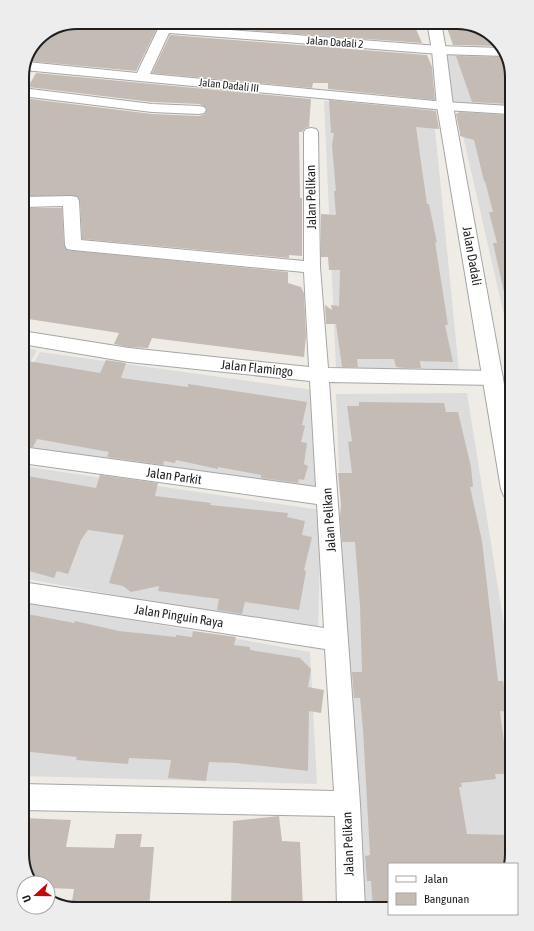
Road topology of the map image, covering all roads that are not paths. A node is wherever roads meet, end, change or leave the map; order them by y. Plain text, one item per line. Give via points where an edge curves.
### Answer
1 (435, 29) edge
2 (439, 50) junction
3 (498, 52) edge
4 (30, 67) edge
5 (142, 77) junction
6 (29, 93) edge
7 (324, 107) dead end
8 (441, 108) junction
9 (199, 110) dead end
10 (505, 110) edge
11 (311, 132) dead end
12 (29, 202) edge
13 (312, 267) junction
14 (29, 338) edge
15 (320, 375) junction
16 (494, 378) junction
17 (505, 446) edge
18 (29, 457) edge
19 (327, 497) junction
20 (29, 593) edge
21 (337, 640) junction
22 (29, 797) edge
23 (347, 804) junction
24 (351, 902) edge

1 - 2 street, Jalan Dadali
2 - 3 street
2 - 5 street, Jalan Dadali 2 via 164,29
2 - 8 street, Jalan Dadali
4 - 5 street, Jalan Dadali III
5 - 8 street, Jalan Dadali III
6 - 9 street via 145,107 177,108 183,111
7 - 8 street
8 - 10 street
8 - 16 street, Jalan Dadali
11 - 13 street, Jalan Pelikan
12 - 13 street via 71,201 73,245
13 - 15 street, Jalan Pelikan
14 - 15 street, Jalan Flamingo via 129,355
15 - 16 street, Jalan Flamingo
15 - 19 street, Jalan Pelikan
16 - 17 street, Jalan Dadali
18 - 19 street, Jalan Parkit
19 - 21 street, Jalan Pelikan
20 - 21 street, Jalan Pinguin Raya
21 - 23 street, Jalan Pelikan
22 - 23 street
23 - 24 street, Jalan Pelikan

